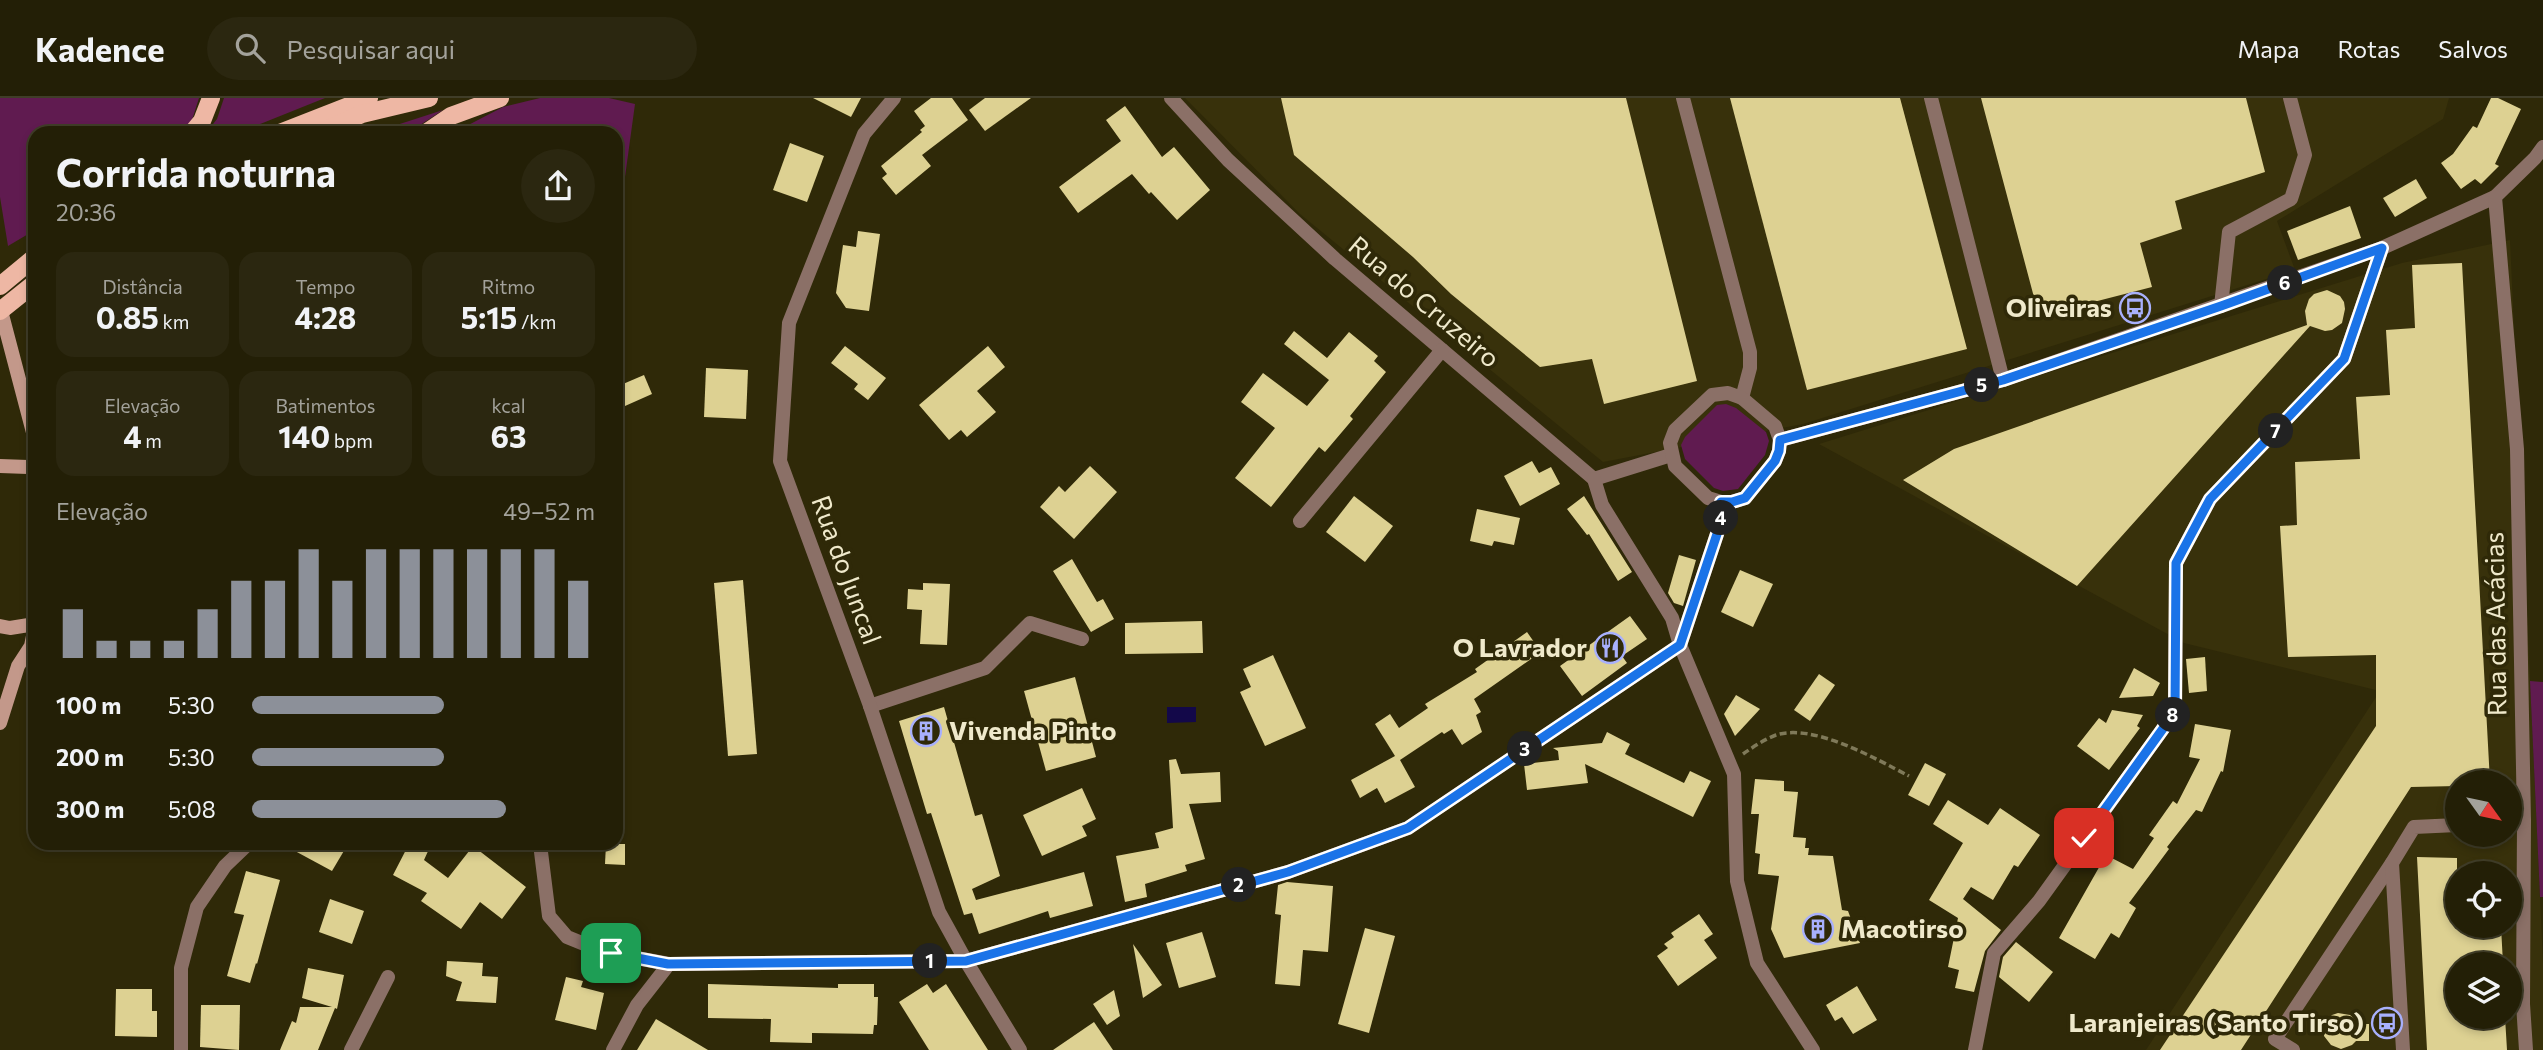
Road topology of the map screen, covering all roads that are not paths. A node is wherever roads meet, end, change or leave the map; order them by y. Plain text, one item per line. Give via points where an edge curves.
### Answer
1 (211, 98) edge
2 (369, 98) edge
3 (429, 98) edge
4 (500, 98) edge
5 (894, 98) edge
6 (1171, 98) edge
7 (1683, 98) edge
8 (1931, 98) edge
9 (2290, 98) edge
10 (198, 126) edge
11 (298, 126) edge
12 (335, 126) edge
13 (436, 126) edge
14 (2543, 147) edge
15 (2496, 197) junction
16 (2382, 248) junction
17 (28, 263) edge
18 (0, 286) edge
19 (28, 288) edge
20 (2221, 306) junction
21 (0, 309) edge
22 (1442, 350) junction
23 (2003, 380) junction
24 (1742, 398) junction
25 (28, 414) edge
26 (1780, 440) junction
27 (1671, 455) junction
28 (0, 466) edge
29 (28, 467) edge
30 (1594, 479) junction
31 (1721, 502) junction
32 (1300, 521) dead end
33 (0, 626) edge
34 (28, 626) edge
35 (1082, 639) dead end
36 (1680, 645) junction
37 (28, 651) edge
38 (870, 706) junction
39 (0, 723) edge
40 (2517, 770) edge
41 (2445, 826) edge
42 (2518, 847) edge
43 (242, 850) edge
44 (541, 850) edge
45 (2392, 863) junction
46 (966, 961) junction
47 (668, 964) junction
48 (387, 977) dead end
49 (181, 1050) edge
50 (351, 1050) edge
51 (613, 1050) edge
52 (1020, 1050) edge
53 (1813, 1050) edge
54 (1975, 1050) edge
55 (2293, 1050) edge
56 (2403, 1050) edge
57 (2526, 1050) edge

1 - 10 main road
2 - 11 main road
3 - 12 main road via 362,114
4 - 13 main road
5 - 38 street, Rua do Juncal via 864,134 789,323 780,461
6 - 22 street, Rua do Cruzeiro via 1228,160
7 - 24 street via 1750,352
8 - 23 street
9 - 20 street via 2305,155 2291,198 2229,232
14 - 15 street
15 - 16 street
15 - 40 street, Rua das Acácias via 2517,449
16 - 20 street
16 - 54 street via 2344,359 2210,499 2176,563 2175,712 2039,901 1994,953
17 - 18 main road
19 - 21 main road, bridge
20 - 23 street
21 - 25 main road
22 - 30 street, Rua do Cruzeiro
22 - 32 street
23 - 26 street
24 - 26 street via 1775,426
24 - 27 street via 1728,393 1712,395 1675,430
26 - 31 street via 1775,461 1745,498
27 - 30 street
27 - 31 street via 1675,466 1709,498
28 - 29 main road
30 - 36 street via 1602,505 1672,618
31 - 36 street via 1717,534
33 - 34 main road
35 - 38 street via 1030,624 985,668
36 - 46 street via 1408,828 1288,872
36 - 53 street via 1734,774 1737,881 1757,963
37 - 39 main road via 18,666
38 - 46 street, Rua do Juncal via 939,912
41 - 45 street via 2414,827
42 - 57 street, Rua das Acácias
43 - 49 street via 197,907 181,968
44 - 47 street via 549,916 567,937 604,952
45 - 55 street via 2275,1039
45 - 56 street
46 - 47 street
46 - 52 street, Rua do Juncal
47 - 51 street via 637,1005
48 - 50 street

